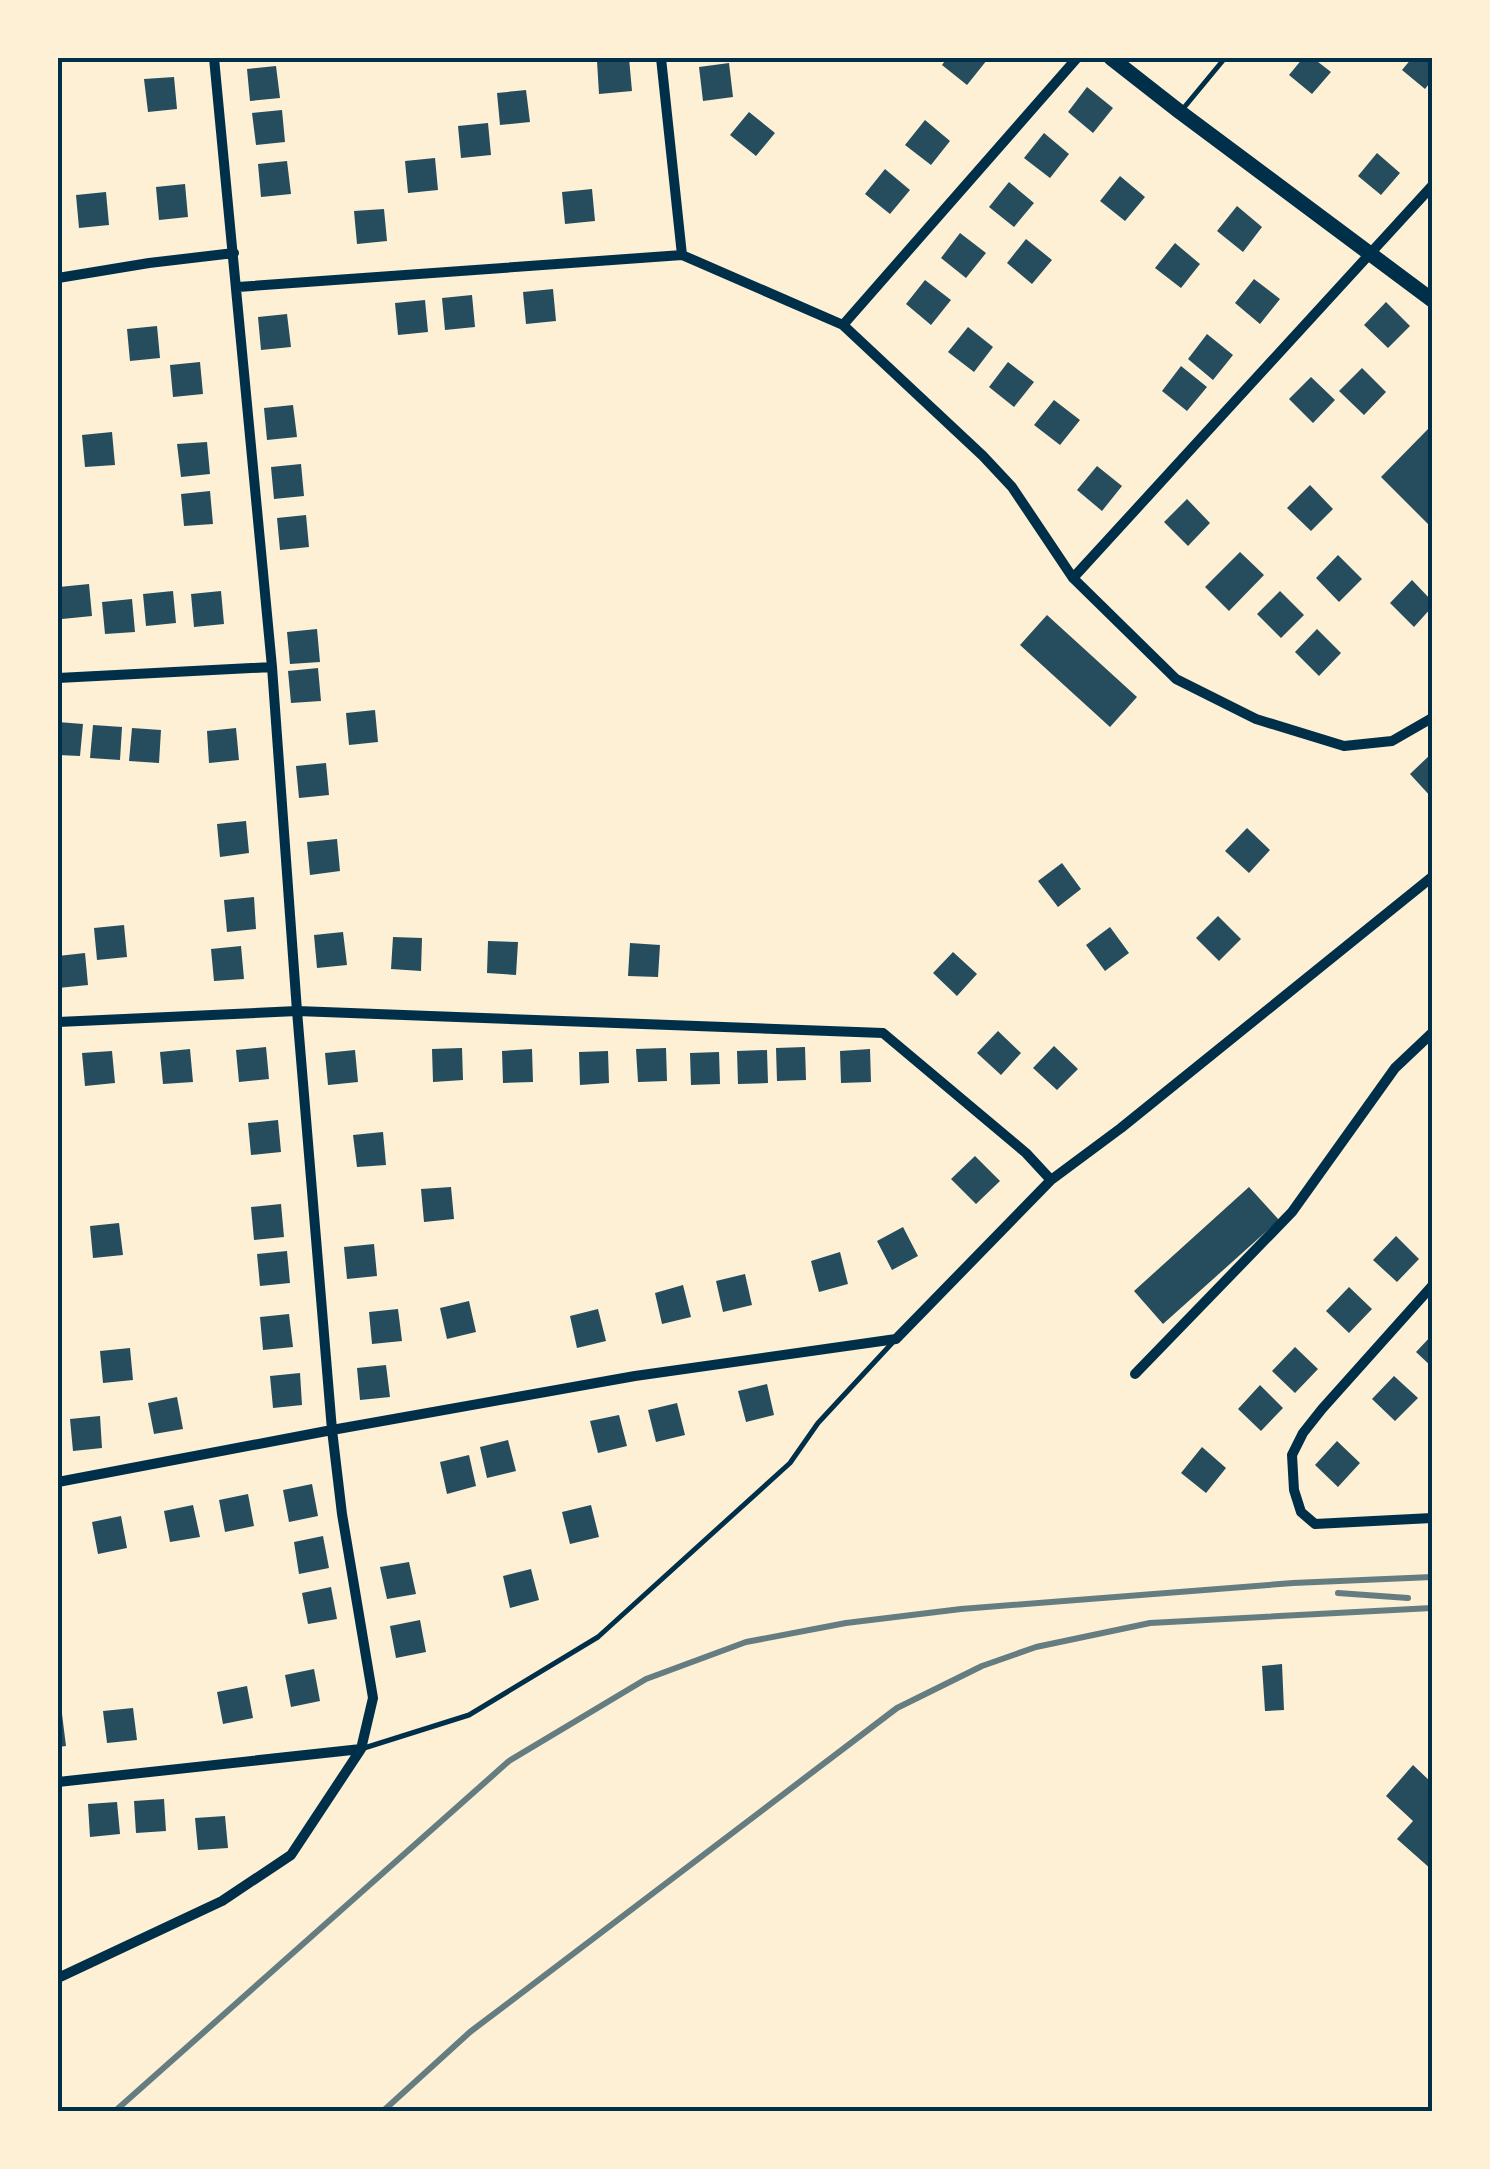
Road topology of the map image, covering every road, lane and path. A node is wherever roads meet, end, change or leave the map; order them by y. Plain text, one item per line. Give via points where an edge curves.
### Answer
1 (214, 58) edge
2 (661, 58) edge
3 (1076, 58) edge
4 (1111, 58) edge
5 (1225, 58) edge
6 (1180, 112) junction
7 (1432, 186) edge
8 (234, 252) junction
9 (1372, 254) junction
10 (682, 255) junction
11 (58, 278) edge
12 (238, 287) junction
13 (1432, 300) edge
14 (843, 325) junction
15 (1073, 578) junction
16 (272, 667) junction
17 (58, 678) edge
18 (1432, 718) edge
19 (1432, 877) edge
20 (297, 1010) junction
21 (58, 1022) edge
22 (1432, 1033) edge
23 (1051, 1180) junction
24 (1432, 1286) edge
25 (896, 1339) junction
26 (1136, 1374) dead end
27 (332, 1430) junction
28 (58, 1482) edge
29 (1432, 1518) edge
30 (361, 1749) junction
31 (58, 1782) edge
32 (58, 1978) edge

1 - 8 street
2 - 10 street
3 - 14 street
4 - 6 main road
5 - 6 lane
6 - 9 main road
7 - 9 street
8 - 11 street
8 - 12 street
9 - 13 main road
9 - 15 street
10 - 12 street
10 - 14 street
12 - 16 street
14 - 15 street via 1012,487
15 - 18 street via 1176,679 1256,719 1344,746 1392,741
16 - 17 street
16 - 20 street
19 - 23 street
20 - 21 street
20 - 23 street via 883,1032
20 - 27 street
22 - 26 street via 1395,1068 1292,1212
23 - 25 street
24 - 29 street via 1322,1409 1292,1456 1301,1512 1315,1524
25 - 27 street via 634,1376
25 - 30 lane via 790,1463 598,1637 469,1715
27 - 28 street
27 - 30 street via 373,1698
30 - 31 street
30 - 32 street via 291,1855 222,1901

